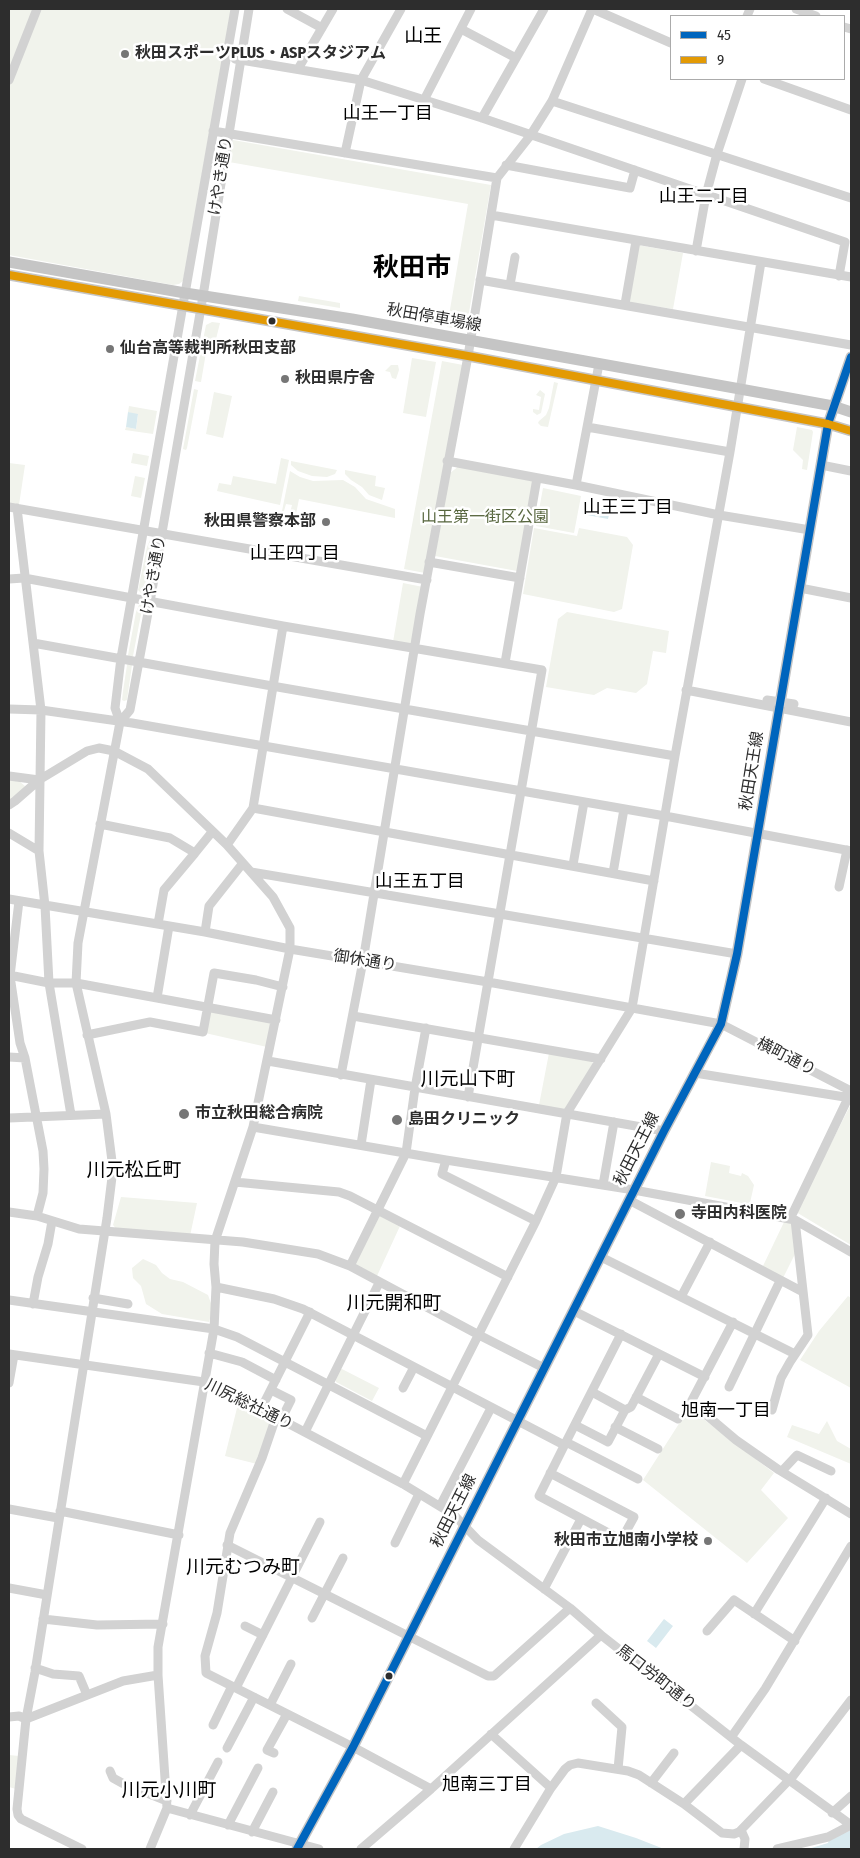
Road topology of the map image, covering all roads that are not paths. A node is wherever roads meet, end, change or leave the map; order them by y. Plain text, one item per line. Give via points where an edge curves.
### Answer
1 (37, 9) edge
2 (235, 9) edge
3 (249, 9) edge
4 (287, 9) edge
5 (333, 9) edge
6 (401, 9) edge
7 (471, 9) edge
8 (544, 9) edge
9 (593, 9) edge
10 (796, 9) edge
11 (612, 12) edge
12 (813, 15) edge
13 (322, 28) junction
14 (461, 28) junction
15 (670, 42) edge
16 (226, 58) junction
17 (516, 58) junction
18 (240, 60) junction
19 (298, 69) junction
20 (9, 80) edge
21 (361, 80) junction
22 (742, 80) edge
23 (767, 80) edge
24 (424, 100) junction
25 (552, 101) junction
26 (851, 110) edge
27 (482, 118) junction
28 (213, 131) junction
29 (228, 133) junction
30 (530, 136) junction
31 (345, 153) junction
32 (717, 154) junction
33 (506, 165) junction
34 (635, 170) junction
35 (497, 178) junction
36 (706, 196) junction
37 (851, 198) edge
38 (492, 215) junction
39 (636, 241) junction
40 (696, 251) junction
41 (515, 257) dead end
42 (9, 262) edge
43 (761, 262) junction
44 (9, 274) edge
45 (839, 276) junction
46 (851, 277) edge
47 (480, 280) junction
48 (510, 285) junction
49 (185, 293) junction
50 (203, 296) junction
51 (625, 304) junction
52 (183, 306) junction
53 (201, 309) junction
54 (750, 327) junction
55 (470, 341) junction
56 (851, 345) edge
57 (468, 356) junction
58 (851, 357) edge
59 (600, 364) junction
60 (596, 381) junction
61 (740, 389) junction
62 (833, 406) junction
63 (737, 407) junction
64 (851, 412) edge
65 (828, 424) junction
66 (587, 427) junction
67 (851, 431) edge
68 (730, 452) junction
69 (447, 461) junction
70 (821, 465) junction
71 (851, 471) edge
72 (537, 478) junction
73 (576, 485) junction
74 (13, 507) edge
75 (719, 515) junction
76 (144, 530) junction
77 (810, 530) junction
78 (162, 534) junction
79 (430, 562) junction
80 (24, 578) junction
81 (520, 578) junction
82 (9, 579) edge
83 (427, 580) junction
84 (800, 588) junction
85 (851, 598) edge
86 (132, 599) junction
87 (150, 602) junction
88 (283, 626) junction
89 (32, 643) junction
90 (415, 649) junction
91 (121, 658) junction
92 (139, 662) junction
93 (505, 663) junction
94 (272, 686) junction
95 (686, 690) junction
96 (767, 700) dead end
97 (794, 704) dead end
98 (779, 708) junction
99 (9, 709) edge
100 (41, 710) junction
101 (405, 710) junction
102 (120, 722) junction
103 (851, 722) edge
104 (532, 732) junction
105 (263, 746) junction
106 (114, 751) junction
107 (675, 756) junction
108 (394, 769) junction
109 (9, 776) edge
110 (39, 780) junction
111 (522, 792) junction
112 (584, 802) junction
113 (9, 805) edge
114 (252, 808) junction
115 (624, 809) junction
116 (665, 816) junction
117 (100, 824) junction
118 (212, 832) junction
119 (9, 833) edge
120 (383, 833) junction
121 (759, 834) junction
122 (227, 845) junction
123 (39, 851) junction
124 (849, 851) edge
125 (195, 854) junction
126 (511, 855) junction
127 (243, 863) junction
128 (573, 866) junction
129 (251, 872) junction
130 (613, 873) junction
131 (654, 880) junction
132 (839, 888) dead end
133 (373, 894) junction
134 (9, 900) edge
135 (19, 901) junction
136 (45, 906) junction
137 (83, 912) junction
138 (500, 914) junction
139 (158, 924) junction
140 (169, 926) junction
141 (205, 932) junction
142 (642, 939) junction
143 (290, 949) junction
144 (737, 954) junction
145 (363, 961) junction
146 (10, 976) edge
147 (488, 982) junction
148 (49, 983) junction
149 (76, 983) junction
150 (283, 987) junction
151 (158, 998) junction
152 (208, 1007) junction
153 (632, 1008) junction
154 (353, 1016) junction
155 (276, 1020) junction
156 (721, 1024) junction
157 (426, 1028) junction
158 (87, 1035) junction
159 (480, 1037) junction
160 (9, 1057) edge
161 (24, 1058) junction
162 (601, 1059) junction
163 (268, 1061) junction
164 (695, 1073) junction
165 (341, 1075) junction
166 (371, 1080) junction
167 (415, 1088) junction
168 (850, 1094) edge
169 (468, 1097) junction
170 (567, 1113) junction
171 (106, 1114) junction
172 (71, 1115) junction
173 (37, 1117) junction
174 (9, 1118) edge
175 (614, 1122) junction
176 (253, 1127) junction
177 (664, 1131) junction
178 (361, 1145) junction
179 (406, 1153) junction
180 (446, 1160) junction
181 (556, 1178) junction
182 (235, 1182) junction
183 (603, 1185) junction
184 (632, 1195) junction
185 (377, 1210) junction
186 (9, 1212) edge
187 (37, 1216) junction
188 (792, 1219) junction
189 (52, 1221) junction
190 (536, 1221) junction
191 (104, 1232) junction
192 (215, 1241) junction
193 (710, 1242) junction
194 (851, 1252) edge
195 (602, 1256) junction
196 (350, 1266) junction
197 (508, 1277) junction
198 (780, 1281) junction
199 (379, 1282) junction
200 (216, 1286) junction
201 (803, 1292) junction
202 (681, 1297) junction
203 (93, 1298) junction
204 (9, 1300) edge
205 (34, 1304) junction
206 (128, 1304) dead end
207 (574, 1311) junction
208 (91, 1312) junction
209 (310, 1312) junction
210 (733, 1322) junction
211 (214, 1329) junction
212 (754, 1332) junction
213 (621, 1334) junction
214 (353, 1335) junction
215 (479, 1335) junction
216 (209, 1352) junction
217 (11, 1354) edge
218 (659, 1354) junction
219 (795, 1354) junction
220 (286, 1362) junction
221 (83, 1364) junction
222 (414, 1366) junction
223 (544, 1368) junction
224 (704, 1377) junction
225 (276, 1380) junction
226 (204, 1382) junction
227 (9, 1383) edge
228 (328, 1384) junction
229 (452, 1386) junction
230 (729, 1387) dead end
231 (403, 1388) dead end
232 (272, 1390) junction
233 (592, 1392) junction
234 (636, 1398) junction
235 (491, 1408) junction
236 (262, 1409) junction
237 (625, 1410) junction
238 (772, 1410) dead end
239 (279, 1418) junction
240 (678, 1418) dead end
241 (518, 1422) junction
242 (575, 1425) junction
243 (615, 1428) junction
244 (304, 1432) junction
245 (427, 1436) junction
246 (565, 1443) junction
247 (658, 1449) dead end
248 (782, 1471) junction
249 (831, 1471) dead end
250 (550, 1473) junction
251 (638, 1479) dead end
252 (403, 1484) junction
253 (419, 1494) junction
254 (826, 1498) junction
255 (440, 1506) junction
256 (9, 1509) edge
257 (851, 1514) edge
258 (59, 1515) junction
259 (581, 1519) junction
260 (320, 1522) dead end
261 (464, 1526) junction
262 (179, 1535) junction
263 (395, 1543) dead end
264 (227, 1545) junction
265 (851, 1546) edge
266 (343, 1558) dead end
267 (292, 1578) junction
268 (9, 1588) edge
269 (544, 1589) junction
270 (324, 1594) junction
271 (47, 1595) junction
272 (570, 1608) junction
273 (754, 1614) junction
274 (43, 1618) junction
275 (312, 1618) dead end
276 (163, 1624) junction
277 (245, 1626) dead end
278 (706, 1632) dead end
279 (261, 1634) junction
280 (601, 1635) junction
281 (408, 1636) junction
282 (795, 1641) junction
283 (291, 1664) dead end
284 (35, 1668) junction
285 (158, 1674) junction
286 (233, 1687) junction
287 (87, 1695) junction
288 (254, 1697) junction
289 (851, 1701) edge
290 (596, 1703) dead end
291 (270, 1705) junction
292 (287, 1714) junction
293 (9, 1717) edge
294 (26, 1719) junction
295 (213, 1725) dead end
296 (491, 1734) junction
297 (732, 1736) junction
298 (741, 1745) junction
299 (353, 1747) junction
300 (228, 1748) dead end
301 (274, 1753) dead end
302 (674, 1753) dead end
303 (218, 1762) dead end
304 (258, 1768) dead end
305 (618, 1769) junction
306 (110, 1771) dead end
307 (789, 1781) junction
308 (651, 1783) junction
309 (551, 1788) junction
310 (431, 1789) junction
311 (273, 1792) dead end
312 (851, 1796) edge
313 (684, 1804) junction
314 (167, 1805) junction
315 (9, 1812) edge
316 (832, 1813) junction
317 (190, 1814) junction
318 (20, 1817) junction
319 (228, 1825) junction
320 (851, 1825) edge
321 (741, 1830) junction
322 (252, 1832) junction
323 (298, 1847) edge
324 (364, 1848) edge
325 (82, 1849) edge
326 (150, 1849) edge
327 (319, 1849) edge
328 (514, 1849) edge
329 (744, 1849) edge
330 (777, 1849) edge

1 - 20 street
2 - 16 street, けやき通り
3 - 18 street, けやき通り
4 - 13 street
5 - 13 street
6 - 21 street
7 - 14 street
8 - 17 street
9 - 11 street
9 - 25 street
10 - 12 street
11 - 15 street
13 - 19 street
14 - 17 street
14 - 24 street
16 - 18 street
16 - 28 street, けやき通り
17 - 27 street
18 - 19 street
18 - 29 street, けやき通り
19 - 21 street
21 - 24 street
21 - 31 street
22 - 32 street
23 - 26 street
24 - 27 street
25 - 30 street
25 - 32 street
27 - 30 street
28 - 29 street
28 - 49 street, けやき通り
29 - 31 street
29 - 50 street, けやき通り
30 - 33 street
30 - 34 street
31 - 35 street
32 - 36 street
32 - 37 street
33 - 34 street via 630,188
33 - 35 street
34 - 36 street
35 - 38 street
36 - 40 street
36 - 45 street via 845,242
38 - 39 street
38 - 47 street
39 - 40 street
39 - 51 street
40 - 43 street
41 - 48 street
42 - 49 main road, 秋田停車場線
43 - 45 street
43 - 54 street
44 - 52 main road, 秋田停車場線
45 - 46 street
47 - 48 street
47 - 55 street
48 - 51 street
49 - 50 main road, 秋田停車場線
49 - 52 street, けやき通り
50 - 53 street, けやき通り
50 - 55 main road, 秋田停車場線
51 - 54 street
52 - 53 main road, 秋田停車場線
52 - 76 street, けやき通り
53 - 57 main road, 秋田停車場線
53 - 78 street, けやき通り
54 - 56 street
54 - 61 street
55 - 57 street
55 - 59 main road, 秋田停車場線
57 - 60 main road, 秋田停車場線
57 - 69 street
58 - 62 main road, 秋田天王線
59 - 60 street
59 - 61 main road, 秋田停車場線
60 - 63 main road, 秋田停車場線
60 - 66 street
61 - 62 main road, 秋田停車場線
61 - 63 street
62 - 64 main road, 秋田停車場線
62 - 65 main road, 秋田天王線
63 - 65 main road, 秋田停車場線
63 - 68 street
65 - 67 main road, 秋田停車場線
65 - 70 main road, 秋田天王線
66 - 68 street
66 - 73 street
68 - 75 street
69 - 72 street
69 - 79 street
70 - 71 street
70 - 77 main road, 秋田天王線
72 - 73 street
72 - 81 street
73 - 75 street
74 - 76 street
74 - 80 street
75 - 77 street
75 - 95 street
76 - 78 street
76 - 86 street, けやき通り
77 - 84 main road, 秋田天王線
78 - 83 street
78 - 87 street, けやき通り
79 - 81 street
79 - 83 street
80 - 82 street
80 - 86 street
80 - 89 street
81 - 93 street
83 - 90 street
84 - 85 street
84 - 98 main road, 秋田天王線
86 - 87 street
86 - 91 street, けやき通り
87 - 88 street
87 - 92 street, けやき通り
88 - 90 street
88 - 94 street
89 - 91 street
89 - 100 street
90 - 93 street
90 - 101 street
91 - 92 street
91 - 102 street, けやき通り via 115,708
92 - 94 street
92 - 102 street, けやき通り via 130,710
93 - 104 street via 542,670
94 - 101 street
94 - 105 street
95 - 98 street
95 - 107 street
96 - 97 street, bridge
98 - 103 street
98 - 121 main road, 秋田天王線
99 - 100 street
100 - 102 street
100 - 110 street
101 - 104 street
101 - 108 street
102 - 105 street
102 - 106 street
104 - 107 street
104 - 111 street
105 - 108 street
105 - 114 street
106 - 110 street via 100,748 88,751
106 - 117 street
106 - 118 street via 148,769
107 - 116 street
108 - 111 street
108 - 120 street
109 - 110 street
110 - 113 street
110 - 123 street
111 - 112 street
111 - 126 street
112 - 115 street
112 - 128 street
114 - 120 street
114 - 122 street
115 - 116 street
115 - 130 street
116 - 121 street
116 - 131 street
117 - 125 street via 170,838
117 - 137 street
118 - 122 street
118 - 125 street
119 - 123 street
120 - 126 street
120 - 133 street
121 - 124 street
121 - 144 main road, 秋田天王線
122 - 127 street
123 - 136 street
124 - 132 street
125 - 139 street via 164,890
126 - 128 street
126 - 138 street
127 - 129 street
127 - 141 street via 209,906
128 - 130 street
129 - 133 street
129 - 143 street via 273,897 290,928
130 - 131 street
131 - 142 street
133 - 138 street
133 - 145 street
134 - 135 street, 御休通り
135 - 136 street, 御休通り
135 - 146 street
136 - 137 street, 御休通り
136 - 148 street
137 - 139 street, 御休通り
137 - 149 street
138 - 142 street
138 - 147 street
139 - 140 street, 御休通り
140 - 141 street, 御休通り
140 - 151 street
141 - 143 street, 御休通り
142 - 144 street
142 - 153 street
143 - 145 street, 御休通り
143 - 150 street
144 - 156 main road, 秋田天王線
145 - 147 street, 御休通り
145 - 154 street
146 - 148 street
146 - 161 street
147 - 153 street, 御休通り
147 - 159 street
148 - 149 street
148 - 172 street
149 - 151 street
149 - 158 street
150 - 152 street via 214,973
150 - 155 street
151 - 152 street
152 - 155 street
152 - 158 street via 203,1032 150,1022
153 - 156 street, 御休通り
153 - 162 street
154 - 157 street
154 - 165 street
155 - 163 street
156 - 164 main road, 秋田天王線
156 - 168 street, 横町通り
157 - 159 street
157 - 167 street
158 - 171 street
159 - 162 street
159 - 169 street
160 - 161 street
161 - 173 street
162 - 170 street
163 - 165 street
163 - 176 street
164 - 168 street
164 - 177 main road, 秋田天王線
165 - 166 street
166 - 167 street
166 - 178 street
167 - 169 street
167 - 179 street
168 - 188 street
169 - 170 street
170 - 175 street
170 - 181 street
171 - 172 street
171 - 191 street via 113,1169
172 - 173 street
173 - 174 street
173 - 187 street via 44,1169 43,1193
175 - 177 street
175 - 183 street
176 - 178 street
176 - 182 street
177 - 184 main road, 秋田天王線
178 - 179 street
179 - 180 street
179 - 185 street
180 - 181 street
180 - 190 street via 442,1174
181 - 183 street
181 - 190 street
182 - 185 street via 339,1192
182 - 192 street
183 - 184 street
184 - 188 street
184 - 193 street
184 - 195 main road, 秋田天王線
185 - 196 street
185 - 197 street
186 - 187 street
187 - 189 street
188 - 194 street
188 - 201 street
189 - 191 street
189 - 205 street
190 - 197 street
191 - 192 street
191 - 203 street
192 - 196 street via 290,1248
192 - 200 street
193 - 198 street
193 - 202 street
195 - 202 street
195 - 207 main road, 秋田天王線
196 - 199 street
197 - 215 street
198 - 201 street
198 - 212 street
199 - 214 street
199 - 215 street
200 - 209 street via 274,1299
200 - 211 street
201 - 219 street via 808,1335
202 - 210 street
203 - 206 street
203 - 208 street
204 - 205 street
205 - 208 street
207 - 213 street
207 - 223 main road, 秋田天王線
208 - 211 street
208 - 221 street
209 - 214 street
209 - 220 street
210 - 212 street
210 - 224 street
211 - 216 street
211 - 220 street
212 - 219 street
212 - 230 street
213 - 218 street
213 - 233 street
214 - 222 street
214 - 228 street
215 - 223 street
215 - 229 street
216 - 225 street via 242,1362
216 - 226 street
217 - 221 street, 川尻総社通り
217 - 227 street
218 - 224 street
218 - 234 street
219 - 238 street via 781,1378
220 - 225 street
220 - 228 street
221 - 226 street, 川尻総社通り
221 - 258 street
222 - 229 street
222 - 231 street
223 - 241 main road, 秋田天王線
224 - 248 street via 691,1402 736,1440
225 - 232 street
226 - 236 street, 川尻総社通り
226 - 262 street
228 - 244 street
228 - 245 street
229 - 235 street
229 - 245 street
232 - 236 street
232 - 239 street via 291,1400
233 - 237 street
233 - 242 street
234 - 237 street
234 - 240 street
235 - 241 street
235 - 255 street
236 - 239 street, 川尻総社通り
237 - 243 street
239 - 244 street, 川尻総社通り
239 - 264 street
241 - 246 street
241 - 261 main road, 秋田天王線
242 - 243 street via 608,1442
242 - 246 street
243 - 247 street
244 - 252 street, 川尻総社通り
245 - 252 street
246 - 250 street
246 - 251 street
248 - 249 street via 797,1454
248 - 254 street
250 - 259 street via 539,1496
250 - 259 street via 634,1517 624,1535 616,1537
252 - 253 street, 川尻総社通り
253 - 255 street, 川尻総社通り
253 - 263 street
254 - 257 street
254 - 273 street
255 - 261 street, 川尻総社通り
256 - 258 street
258 - 262 street
258 - 271 street
259 - 269 street
260 - 267 street
261 - 269 street, 馬口労町通り
261 - 281 main road, 秋田天王線
262 - 276 street
264 - 267 street
264 - 286 street via 217,1612 205,1656 206,1673
265 - 282 street
266 - 270 street
267 - 270 street
267 - 279 street
268 - 271 street
269 - 272 street, 馬口労町通り
270 - 275 street
270 - 281 street
271 - 274 street
272 - 280 street, 馬口労町通り
272 - 281 street via 494,1676 488,1676
273 - 278 street via 734,1600
273 - 282 street
274 - 276 street via 98,1625
274 - 284 street
276 - 285 street via 158,1647
277 - 279 street
279 - 286 street
280 - 296 street
280 - 297 street, 馬口労町通り
281 - 299 main road, 秋田天王線
282 - 297 street
283 - 291 street
284 - 287 street via 53,1674 79,1676
284 - 294 street
285 - 287 street via 124,1681
285 - 314 street
286 - 288 street
286 - 295 street
287 - 294 street
288 - 291 street
288 - 300 street
289 - 307 street
290 - 305 street via 622,1727
291 - 292 street
292 - 299 street
292 - 301 street via 267,1750
293 - 294 street
294 - 318 street via 17,1810
296 - 309 street
296 - 310 street
297 - 298 street, 馬口労町通り
298 - 307 street, 馬口労町通り
298 - 313 street
299 - 310 street
299 - 323 main road, 秋田天王線
302 - 308 street
303 - 317 street
304 - 319 street
305 - 308 street via 633,1772
305 - 309 street via 573,1764 565,1769
306 - 314 street via 113,1778 122,1784
307 - 316 street, 馬口労町通り
307 - 321 street
308 - 313 street
309 - 328 street
310 - 324 street
311 - 322 street
312 - 316 street
313 - 321 street via 722,1833 734,1834
314 - 317 street
314 - 326 street
315 - 318 street
316 - 320 street, 馬口労町通り
317 - 319 street
318 - 325 street
319 - 322 street
320 - 330 street via 828,1837
321 - 329 street via 745,1839
322 - 323 street
323 - 327 street

